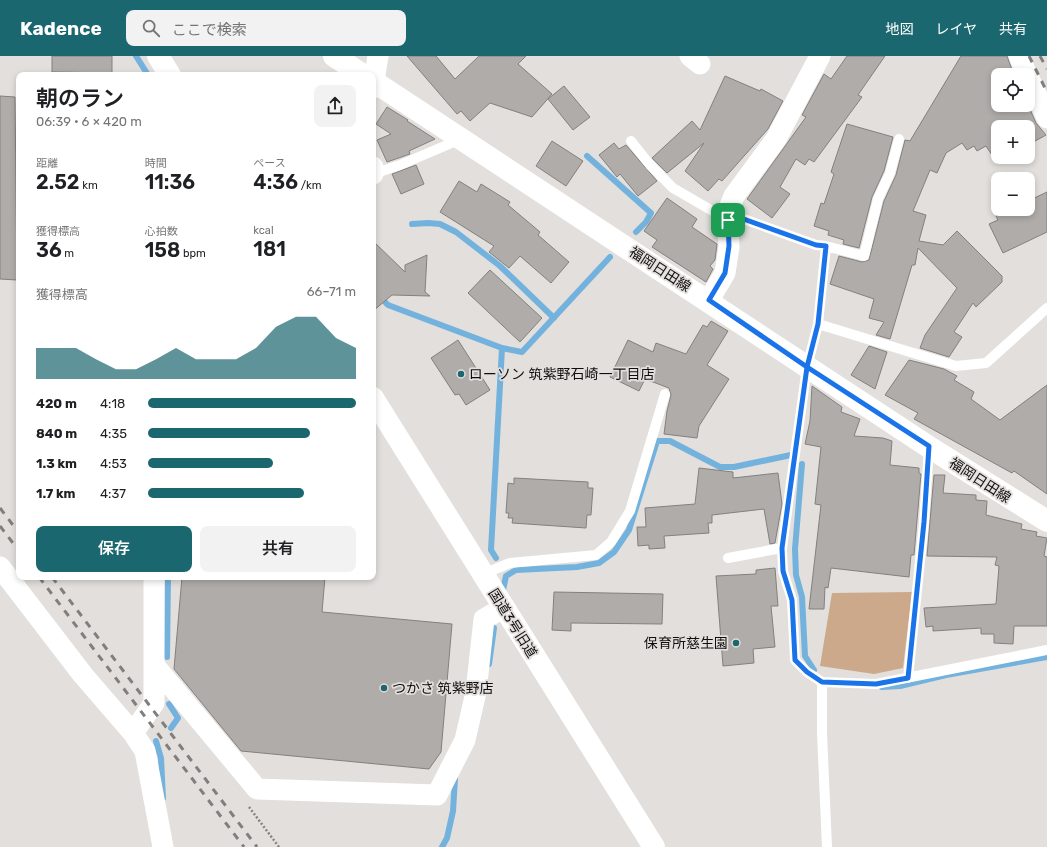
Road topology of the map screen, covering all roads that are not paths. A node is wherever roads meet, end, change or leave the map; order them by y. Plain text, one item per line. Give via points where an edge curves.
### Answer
1 (158, 56) edge
2 (334, 56) edge
3 (378, 56) edge
4 (820, 56) edge
5 (1019, 56) edge
6 (1024, 68) edge
7 (168, 72) edge
8 (357, 72) edge
9 (374, 72) edge
10 (376, 85) edge
11 (1035, 91) edge
12 (1047, 118) edge
13 (460, 139) junction
14 (899, 139) dead end
15 (631, 141) dead end
16 (376, 173) edge
17 (728, 217) junction
18 (826, 246) junction
19 (709, 300) junction
20 (1047, 308) edge
21 (818, 324) junction
22 (807, 367) junction
23 (665, 394) dead end
24 (376, 403) edge
25 (929, 446) junction
26 (1047, 522) edge
27 (782, 548) junction
28 (728, 558) dead end
29 (0, 567) edge
30 (483, 574) junction
31 (154, 580) edge
32 (503, 608) junction
33 (1047, 650) edge
34 (154, 665) junction
35 (908, 678) junction
36 (822, 682) junction
37 (133, 733) junction
38 (163, 847) edge
39 (654, 847) edge
40 (827, 847) edge

1 - 7 main road
2 - 8 main road, 福岡日田線
3 - 9 street
4 - 17 street via 776,139 734,196
5 - 6 street
10 - 13 main road, 福岡日田線
11 - 12 street
13 - 16 lane
13 - 19 main road, 福岡日田線
14 - 18 lane via 890,173 878,199 864,256
15 - 17 lane via 673,188
17 - 18 lane
17 - 19 street via 729,246 725,273
18 - 21 lane
19 - 22 main road, 福岡日田線
20 - 21 lane via 986,363 956,366
21 - 22 lane
22 - 25 main road, 福岡日田線
22 - 27 lane
23 - 30 lane via 630,511 611,542 596,555 510,563
24 - 30 main road, 国道3号旧道
25 - 26 main road, 福岡日田線
25 - 35 lane
27 - 28 lane
27 - 36 lane via 783,571 792,600 795,660
29 - 37 street via 83,675
30 - 32 main road, 国道3号旧道
31 - 34 street
32 - 34 street via 484,619 476,692 465,740 437,795 257,789
32 - 39 main road, 国道3号旧道
33 - 35 lane
34 - 37 street via 154,703
35 - 36 lane via 876,684
36 - 40 lane
37 - 38 street via 145,751

